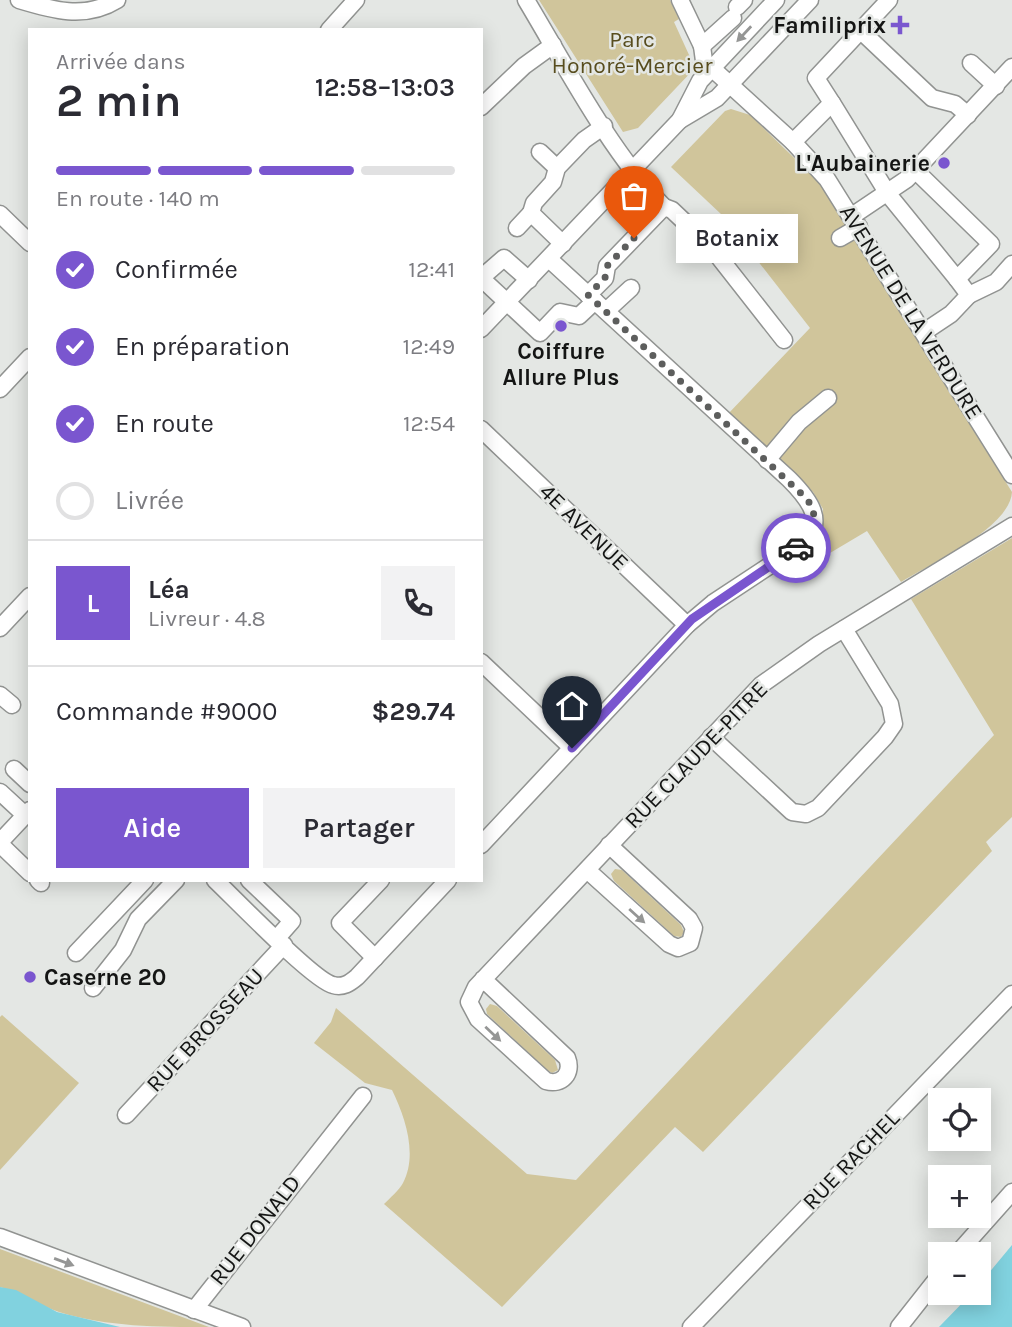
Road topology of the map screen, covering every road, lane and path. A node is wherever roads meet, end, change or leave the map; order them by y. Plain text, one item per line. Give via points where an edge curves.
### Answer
1 (19, 0) edge
2 (117, 0) edge
3 (356, 0) edge
4 (526, 0) edge
5 (680, 0) edge
6 (810, 0) edge
7 (889, 0) edge
8 (775, 1) edge
9 (738, 8) edge
10 (793, 18) junction
11 (331, 28) edge
12 (860, 30) junction
13 (553, 45) junction
14 (702, 46) junction
15 (971, 63) dead end
16 (1012, 67) edge
17 (712, 68) junction
18 (730, 85) junction
19 (996, 86) junction
20 (832, 103) junction
21 (483, 105) edge
22 (968, 115) junction
23 (680, 120) junction
24 (604, 126) junction
25 (793, 142) junction
26 (540, 152) dead end
27 (557, 168) junction
28 (634, 169) junction
29 (916, 170) junction
30 (888, 194) junction
31 (664, 207) junction
32 (0, 214) edge
33 (855, 221) junction
34 (840, 239) dead end
35 (28, 241) edge
36 (563, 244) junction
37 (549, 259) junction
38 (1012, 264) edge
39 (483, 276) edge
40 (957, 279) junction
41 (483, 280) edge
42 (529, 280) junction
43 (631, 288) dead end
44 (969, 295) junction
45 (508, 301) junction
46 (596, 302) junction
47 (483, 325) edge
48 (923, 332) junction
49 (784, 340) dead end
50 (28, 359) edge
51 (0, 390) edge
52 (828, 398) dead end
53 (483, 431) edge
54 (767, 460) junction
55 (1012, 475) edge
56 (1012, 526) edge
57 (28, 598) edge
58 (687, 625) junction
59 (0, 628) edge
60 (844, 629) junction
61 (483, 664) edge
62 (710, 737) junction
63 (572, 748) junction
64 (14, 769) dead end
65 (28, 782) edge
66 (0, 792) edge
67 (27, 813) edge
68 (0, 843) edge
69 (483, 843) edge
70 (609, 845) junction
71 (587, 870) junction
72 (28, 871) edge
73 (143, 882) edge
74 (174, 882) edge
75 (217, 882) edge
76 (251, 882) edge
77 (380, 882) edge
78 (447, 882) edge
79 (281, 942) junction
80 (75, 953) dead end
81 (375, 958) junction
82 (483, 979) junction
83 (93, 988) dead end
84 (1012, 994) edge
85 (363, 1096) dead end
86 (126, 1115) dead end
87 (1012, 1192) edge
88 (0, 1237) edge
89 (968, 1242) edge
90 (928, 1290) edge
91 (194, 1310) junction
92 (242, 1327) edge
93 (691, 1327) edge
94 (899, 1327) edge

1 - 2 street via 75,13
3 - 11 street
4 - 13 street
5 - 14 street
6 - 10 street
7 - 12 street
8 - 10 street
8 -> 17 street
9 - 14 street
10 - 18 street
12 - 20 street via 816,78
12 - 22 street via 932,98 955,104
13 - 21 street
13 - 24 street
14 - 17 street via 701,57
15 - 19 street
16 - 19 street
17 - 18 street, AVENUE DE LA VERDURE
17 - 23 street
18 - 23 street
18 - 25 street, AVENUE DE LA VERDURE
19 - 22 street
20 - 25 street
20 - 30 street
22 - 29 street
23 - 28 street
24 - 27 street
24 - 28 street
25 - 33 street, AVENUE DE LA VERDURE via 827,179
26 - 27 street
27 - 36 street via 554,182 525,211
28 - 31 street
28 - 36 street
29 - 30 street
29 - 40 street via 991,244
30 - 33 street
30 - 40 street
31 - 46 street via 607,266
31 - 49 street via 711,247
32 - 35 street
33 - 34 street
33 - 48 street, AVENUE DE LA VERDURE
36 - 37 street
37 - 42 street
37 - 46 street
38 - 44 street via 996,282
39 - 42 street via 504,258
40 - 44 street
41 - 45 street
42 - 45 street
43 - 46 street
44 - 48 street via 951,314
45 - 46 street via 540,333 560,312 579,316
45 - 47 street
46 - 54 street
48 - 55 street, AVENUE DE LA VERDURE
50 - 51 street
52 - 54 street via 799,422
53 - 58 street, 4E AVENUE
54 - 58 street via 807,499 814,510 813,531 801,545
56 - 60 street, RUE CLAUDE-PITRE
57 - 59 street
58 - 63 street
60 - 62 street, RUE CLAUDE-PITRE via 761,685
60 - 62 street via 890,704 894,724 818,808 806,814 792,812
61 - 63 street
62 - 70 street, RUE CLAUDE-PITRE
63 - 69 street
64 - 65 street
66 - 67 street
67 - 68 street
68 - 72 street
70 - 71 street, RUE CLAUDE-PITRE
71 -> 70 street via 669,944 678,948 690,943 694,928 690,919
71 - 82 street, RUE CLAUDE-PITRE
73 - 80 street
74 - 83 street via 138,919 123,950
75 - 79 street
76 - 79 street via 292,921
77 - 81 street via 340,923
78 - 81 street
79 - 81 street via 321,980 341,986
79 - 86 street, RUE BROSSEAU
82 -> 82 street, RUE CLAUDE-PITRE via 470,998 478,1019 546,1082 564,1078 569,1069 567,1058
84 - 93 street, RUE RACHEL
85 - 91 street, RUE DONALD
87 - 89 street
88 -> 91 street
90 - 94 street
91 - 92 street

